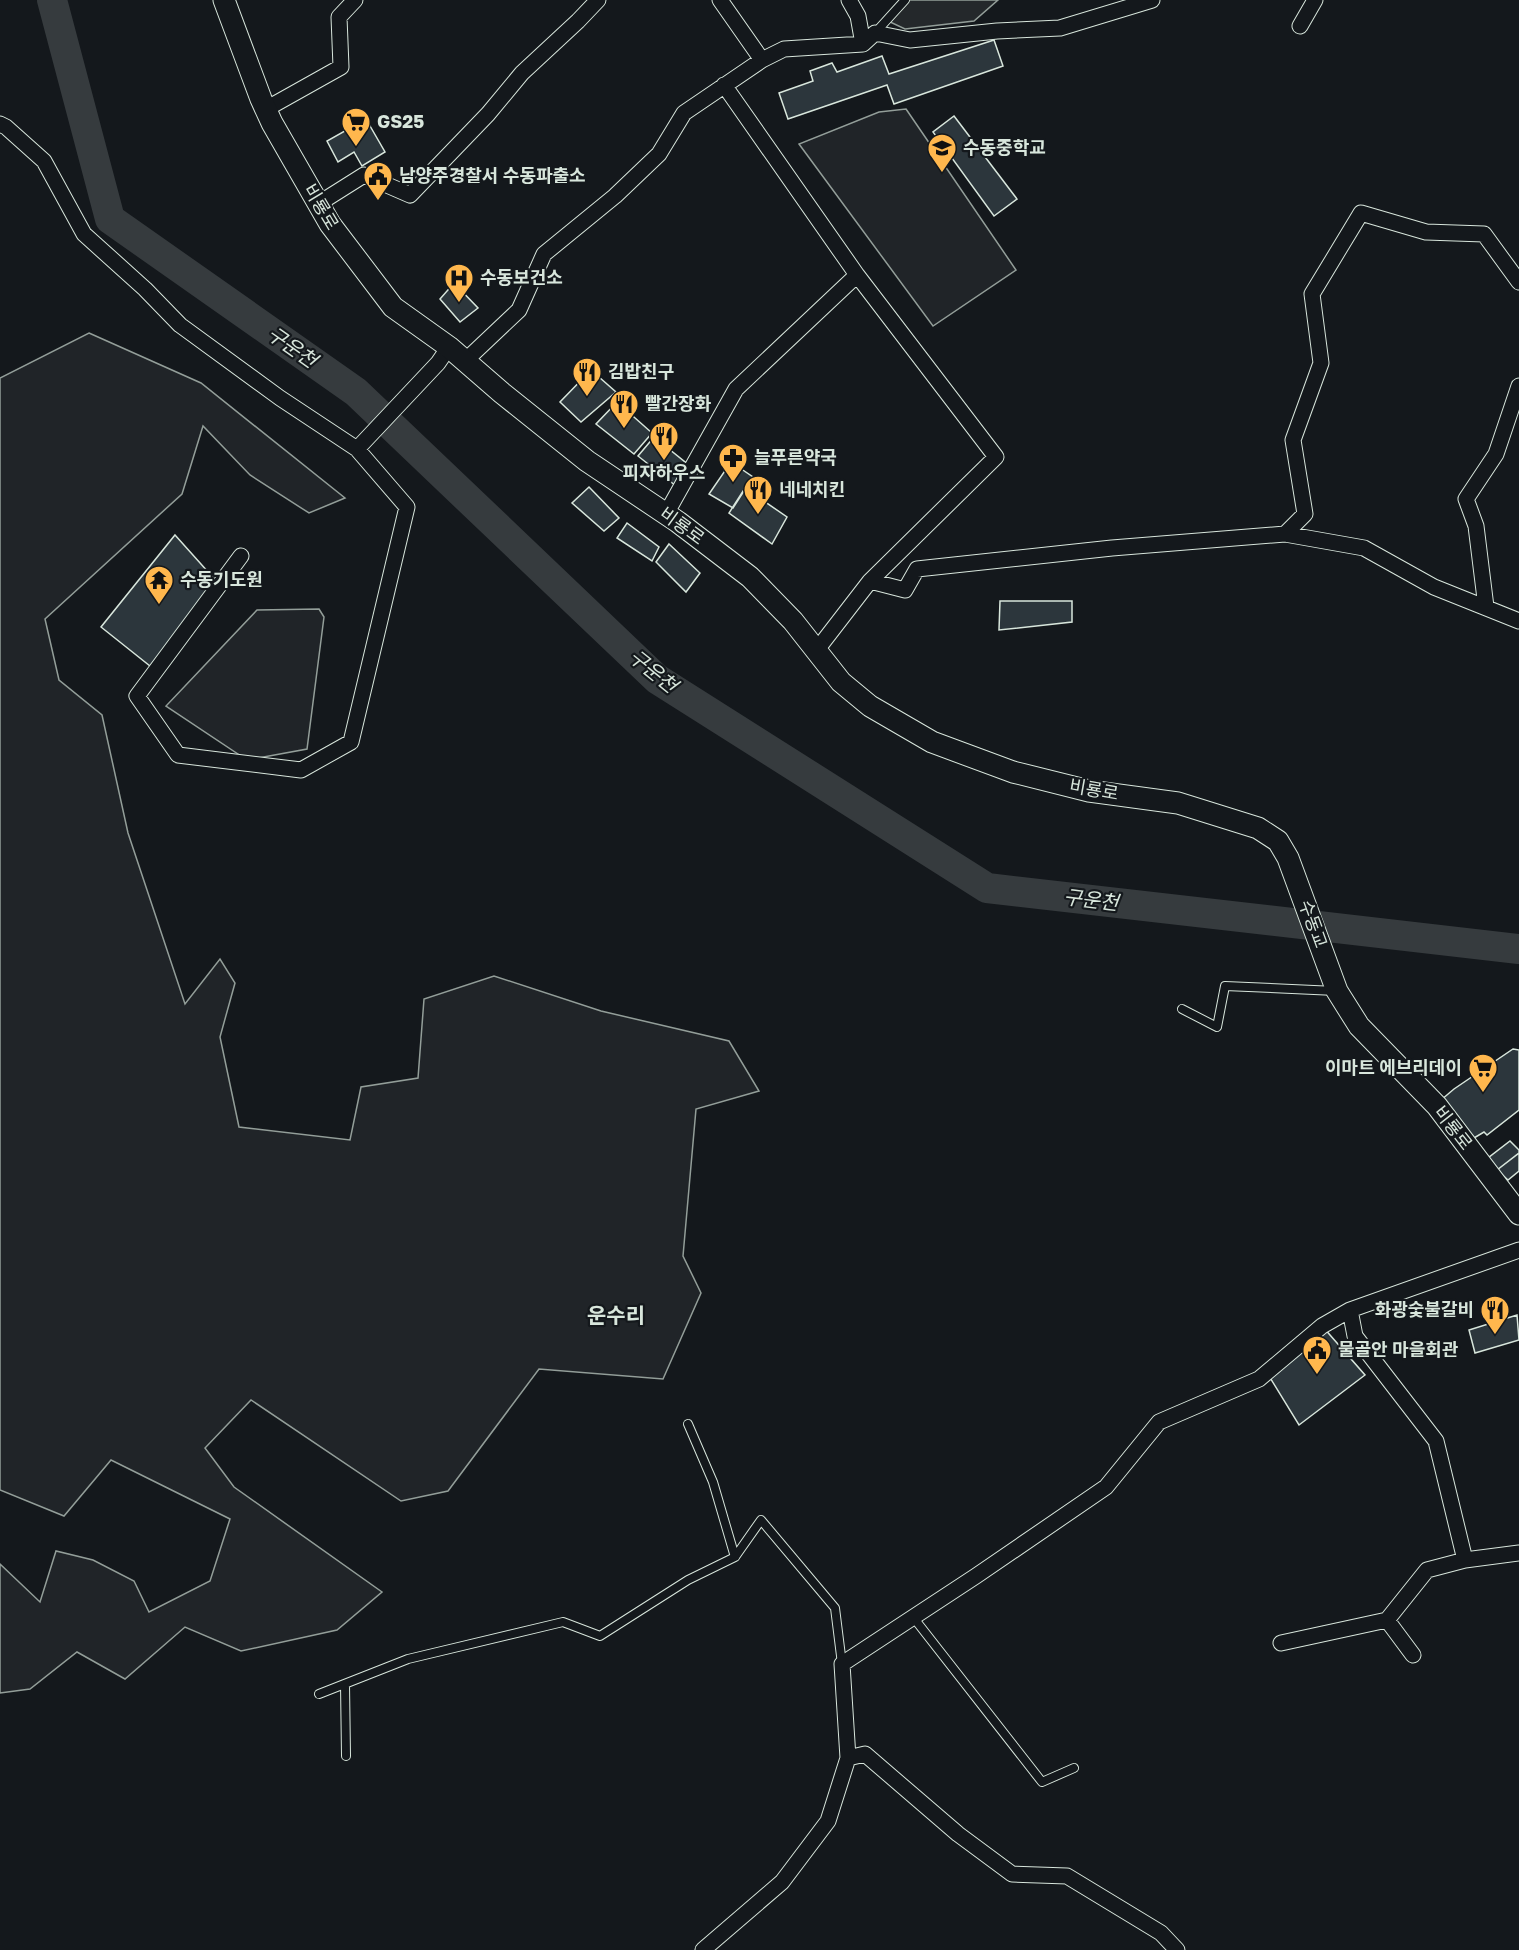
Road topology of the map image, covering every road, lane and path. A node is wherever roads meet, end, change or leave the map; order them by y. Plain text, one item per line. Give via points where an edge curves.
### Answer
1 (224, 0) edge
2 (355, 0) edge
3 (598, 0) edge
4 (720, 0) edge
5 (849, 0) edge
6 (905, 0) edge
7 (1152, 0) edge
8 (1315, 0) edge
9 (1300, 26) dead end
10 (875, 33) junction
11 (863, 44) junction
12 (762, 60) junction
13 (724, 85) junction
14 (266, 109) junction
15 (0, 124) edge
16 (318, 204) junction
17 (857, 275) junction
18 (1519, 282) edge
19 (443, 355) junction
20 (464, 362) junction
21 (1519, 386) edge
22 (360, 446) junction
23 (666, 514) junction
24 (1286, 534) junction
25 (241, 556) dead end
26 (870, 581) junction
27 (1486, 607) junction
28 (1519, 621) edge
29 (816, 651) junction
30 (1288, 858) joint
31 (1337, 991) junction
32 (1182, 1009) dead end
33 (1519, 1214) edge
34 (1519, 1250) edge
35 (1350, 1310) junction
36 (688, 1424) dead end
37 (1519, 1553) edge
38 (735, 1557) junction
39 (1464, 1560) junction
40 (913, 1617) junction
41 (1387, 1620) junction
42 (1281, 1643) dead end
43 (1413, 1655) dead end
44 (842, 1664) junction
45 (345, 1684) junction
46 (319, 1694) dead end
47 (346, 1756) dead end
48 (848, 1758) junction
49 (1074, 1768) dead end
50 (703, 1950) edge
51 (1177, 1950) edge

1 - 14 main road, 비룡로
2 - 14 street via 339,17 341,67
3 - 16 street via 522,73 410,195 364,175
4 - 12 street
5 - 11 street via 858,16
6 - 10 lane
7 - 10 street via 1060,28 910,40
8 - 9 street
10 - 11 street
11 - 12 street via 784,49
12 - 13 street
13 - 17 street
13 - 20 street via 684,113 659,154 544,254 519,310
14 - 16 main road, 비룡로
15 - 22 street via 44,161 84,234 180,325 280,398
16 - 19 main road, 비룡로 via 393,307
17 - 23 street via 736,389
17 - 26 street via 996,457
18 - 24 street via 1484,234 1426,232 1361,213 1312,294 1321,363 1293,440 1305,514
19 - 20 main road, 비룡로
19 - 22 street
20 - 23 main road, 비룡로 via 587,460
21 - 27 street via 1496,454 1466,499 1476,526
22 - 25 street via 407,507 351,742 301,770 178,755 137,696
23 - 29 main road, 비룡로 via 750,577
24 - 26 street via 917,569 905,590
24 - 27 street via 1364,548 1434,587
26 - 29 street
27 - 28 street
29 - 30 main road, 비룡로 via 841,682 870,706 932,742 1013,772 1089,792 1178,803 1258,828 1278,841
30 - 31 main road, 수동교
31 - 32 lane via 1225,986 1217,1027
31 - 33 main road, 비룡로 via 1359,1026 1437,1106
34 - 35 street
35 - 39 street via 1355,1336 1436,1441
35 - 40 street via 1322,1326 1259,1379 1159,1422 1106,1487
36 - 38 lane via 713,1482
37 - 39 street
38 - 44 lane via 761,1520 835,1608
38 - 45 lane via 688,1580 600,1636 563,1622 408,1659
39 - 41 street via 1426,1570
40 - 44 street
40 - 49 lane via 1042,1782
41 - 42 street
41 - 43 street
44 - 48 street
45 - 46 lane
45 - 47 lane
48 - 50 street via 828,1821 782,1882
48 - 51 street via 865,1754 958,1834 1012,1874 1067,1876 1161,1933

